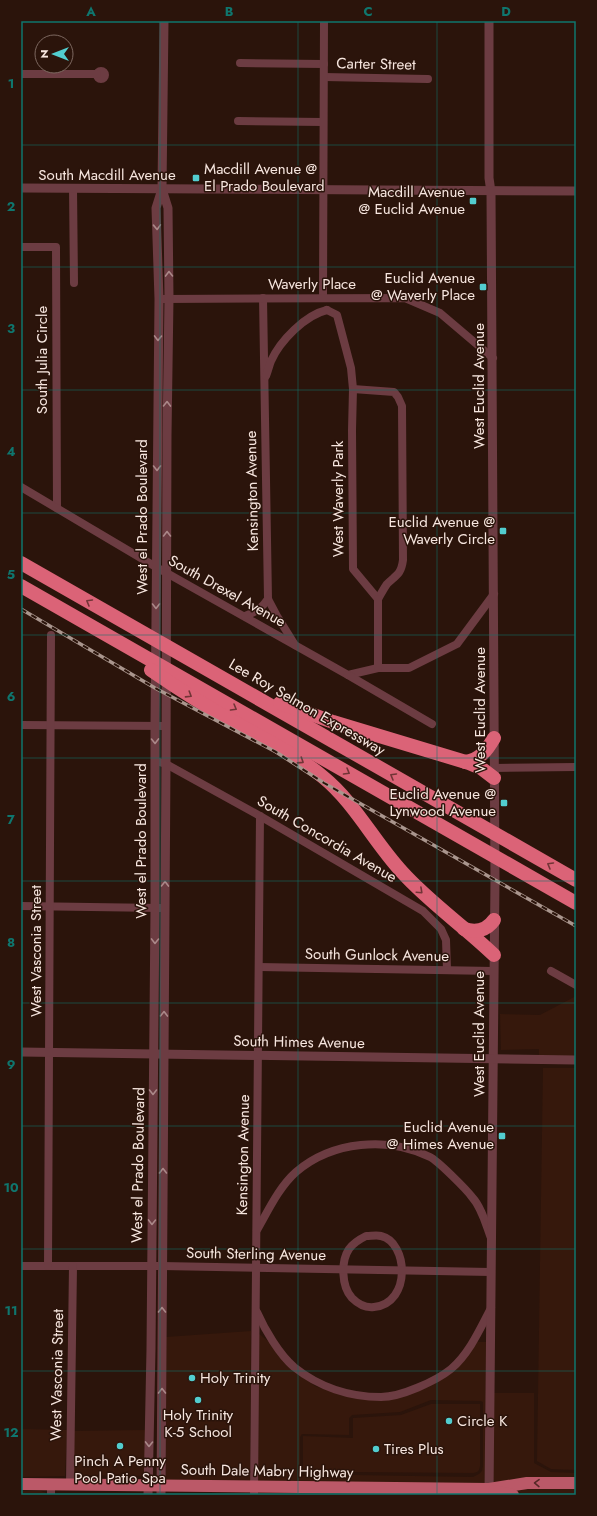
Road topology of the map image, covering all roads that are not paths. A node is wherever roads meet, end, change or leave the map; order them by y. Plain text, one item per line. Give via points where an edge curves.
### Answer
1 (164, 21) edge
2 (324, 21) edge
3 (489, 21) edge
4 (240, 63) dead end
5 (324, 64) junction
6 (21, 74) edge
7 (97, 74) dead end
8 (324, 77) junction
9 (428, 78) dead end
10 (238, 122) dead end
11 (323, 122) junction
12 (21, 188) edge
13 (73, 188) junction
14 (162, 189) junction
15 (323, 191) junction
16 (576, 191) edge
17 (491, 192) junction
18 (21, 247) edge
19 (74, 283) dead end
20 (169, 298) junction
21 (263, 298) junction
22 (325, 298) junction
23 (159, 299) junction
24 (327, 310) junction
25 (493, 358) junction
26 (264, 382) junction
27 (353, 389) junction
28 (157, 435) junction
29 (167, 435) junction
30 (21, 487) edge
31 (57, 508) junction
32 (21, 563) edge
33 (156, 567) junction
34 (167, 573) junction
35 (21, 586) edge
36 (494, 594) junction
37 (268, 599) junction
38 (378, 599) junction
39 (245, 616) junction
40 (51, 635) dead end
41 (121, 644) junction
42 (296, 646) junction
43 (378, 668) junction
44 (348, 675) junction
45 (248, 693) junction
46 (432, 724) dead end
47 (21, 725) edge
48 (51, 725) junction
49 (155, 726) junction
50 (166, 726) junction
51 (494, 738) junction
52 (156, 761) junction
53 (465, 762) junction
54 (166, 764) junction
55 (576, 767) edge
56 (494, 773) junction
57 (260, 816) junction
58 (576, 880) edge
59 (576, 903) edge
60 (21, 906) edge
61 (50, 906) junction
62 (160, 908) junction
63 (494, 920) junction
64 (464, 928) junction
65 (494, 956) junction
66 (259, 967) junction
67 (447, 970) junction
68 (494, 971) junction
69 (551, 971) dead end
70 (576, 985) edge
71 (21, 1052) edge
72 (50, 1052) junction
73 (154, 1053) junction
74 (163, 1053) junction
75 (258, 1055) junction
76 (493, 1059) junction
77 (576, 1060) edge
78 (153, 1156) junction
79 (163, 1156) junction
80 (256, 1230) junction
81 (492, 1241) junction
82 (21, 1266) edge
83 (48, 1266) junction
84 (73, 1266) junction
85 (162, 1266) junction
86 (151, 1267) junction
87 (256, 1269) junction
88 (344, 1270) junction
89 (401, 1271) junction
90 (491, 1272) junction
91 (491, 1308) junction
92 (256, 1310) junction
93 (162, 1349) junction
94 (151, 1350) junction
95 (576, 1483) edge
96 (21, 1484) edge
97 (70, 1484) junction
98 (51, 1490) edge
99 (148, 1490) edge
100 (161, 1490) edge
101 (254, 1491) edge
102 (489, 1492) edge
103 (513, 1495) edge

1 - 14 street, West el Prado Boulevard
2 - 5 street
3 - 17 street, West Euclid Avenue via 488,178
4 - 5 street
5 - 8 street
6 - 7 street
8 - 9 street, Carter Street
8 - 11 street
10 - 11 street
11 - 15 street
12 - 13 street, South Macdill Avenue
13 - 14 street, South Macdill Avenue
13 - 19 street
14 - 15 street, South Macdill Avenue
20 -> 14 street, West el Prado Boulevard via 168,208
14 -> 23 street, West el Prado Boulevard via 156,208
15 - 17 street, South Macdill Avenue
15 - 22 street
16 - 17 street, South Macdill Avenue
17 - 25 street, West Euclid Avenue
18 - 31 street, South Julia Circle via 56,247
20 - 21 street, Waverly Place
20 - 23 street, Waverly Place
29 -> 20 street, West el Prado Boulevard
21 - 22 street, Waverly Place
21 - 26 street, Kensington Avenue
22 - 24 street
22 - 25 street, Waverly Place via 405,298 440,313
23 -> 28 street, West el Prado Boulevard
24 - 26 street, Kensington Avenue via 305,320 290,334 271,360
24 - 27 street, West Waverly Park via 337,315 351,368
25 - 36 street, West Euclid Avenue
26 - 37 street, Kensington Avenue
27 - 38 street, West Waverly Park via 353,569
27 - 38 street via 394,392 402,406 403,560 401,570
28 - 29 street
28 -> 33 street, West el Prado Boulevard
34 -> 29 street, West el Prado Boulevard
30 - 31 street, South Drexel Avenue
31 - 33 street, South Drexel Avenue
45 -> 32 highway, Lee Roy Selmon Expressway
33 - 34 street, South Drexel Avenue
33 -> 49 street, West el Prado Boulevard
34 - 39 street, South Drexel Avenue
34 - 50 street, West el Prado Boulevard
35 - 41 highway
36 - 43 street via 456,644 409,668
36 - 51 street, West Euclid Avenue
37 - 39 street via 255,613
37 - 42 street, Kensington Avenue
38 - 43 street
39 - 42 street, South Drexel Avenue
40 - 48 street, West Vasconia Street
41 -> 59 highway
41 -> 64 highway via 148,668 195,699 312,768 340,793 375,841 410,881
42 - 44 street, South Drexel Avenue
43 - 44 street
44 - 46 street
45 - 53 highway
58 -> 45 highway, Lee Roy Selmon Expressway
47 - 48 street
48 - 49 street
48 - 61 street, West Vasconia Street
49 - 50 street
49 -> 52 street, West el Prado Boulevard
50 - 54 street, West el Prado Boulevard
51 - 53 highway via 480,756
51 - 56 street, West Euclid Avenue
52 - 54 street, South Concordia Avenue
52 - 62 street, West el Prado Boulevard
53 - 56 highway
54 - 57 street, South Concordia Avenue
62 -> 54 street, West el Prado Boulevard
55 - 56 street
56 - 63 street, West Euclid Avenue
57 - 66 street, Kensington Avenue
57 - 67 street, South Concordia Avenue via 423,911 440,929 446,940
60 - 61 street
61 - 62 street
61 - 72 street, West Vasconia Street
62 -> 73 street, West el Prado Boulevard
74 -> 62 street, West el Prado Boulevard
63 - 64 highway via 483,930
63 - 65 street, West Euclid Avenue
64 - 65 highway
65 - 68 street, West Euclid Avenue
66 - 67 street, South Gunlock Avenue
66 - 75 street, Kensington Avenue
67 - 68 street, South Gunlock Avenue
68 - 76 street, West Euclid Avenue
69 - 70 street
71 - 72 street, South Himes Avenue
72 - 73 street, South Himes Avenue
72 - 83 street, West Vasconia Street
73 - 74 street, South Himes Avenue
73 -> 78 street, West el Prado Boulevard
74 - 75 street, South Himes Avenue
74 - 79 street, West el Prado Boulevard
75 - 76 street, South Himes Avenue
75 - 80 street, Kensington Avenue
76 - 77 street, South Himes Avenue
76 - 81 street, West Euclid Avenue
78 - 79 street
78 -> 86 street, West el Prado Boulevard
85 -> 79 street, West el Prado Boulevard
80 - 81 street via 275,1198 296,1173 320,1156 350,1147 378,1144 406,1148 432,1158 473,1198
80 - 87 street, Kensington Avenue
81 - 90 street, West Euclid Avenue
82 - 83 street, South Sterling Avenue
83 - 84 street, South Sterling Avenue
84 - 86 street, South Sterling Avenue
84 - 97 street, West Vasconia Street
85 - 86 street, South Sterling Avenue
85 - 87 street, South Sterling Avenue
93 -> 85 street, West el Prado Boulevard
86 - 94 street, West el Prado Boulevard
87 - 88 street, South Sterling Avenue
87 - 92 street, Kensington Avenue
88 - 89 street, South Sterling Avenue
88 - 89 street via 349,1249 356,1241 366,1236 381,1236 388,1239 398,1252
88 - 89 street via 346,1286 352,1297 370,1307 383,1305 394,1297 401,1280
89 - 90 street, South Sterling Avenue
90 - 91 street, West Euclid Avenue
91 - 92 street via 468,1348 452,1368 428,1383 383,1397 340,1392 311,1379 293,1366 276,1345 266,1332
91 - 102 street, West Euclid Avenue
92 - 101 street, Kensington Avenue
93 - 94 street
100 -> 93 street, West el Prado Boulevard
94 -> 99 street, West el Prado Boulevard
95 -> 102 main road, South Dale Mabry Highway via 527,1483
96 - 98 main road, South Dale Mabry Highway
97 - 98 main road, South Dale Mabry Highway
97 - 99 main road, South Dale Mabry Highway
99 - 100 main road, South Dale Mabry Highway
100 - 101 main road, South Dale Mabry Highway
101 - 102 main road, South Dale Mabry Highway
102 - 103 main road, South Dale Mabry Highway

